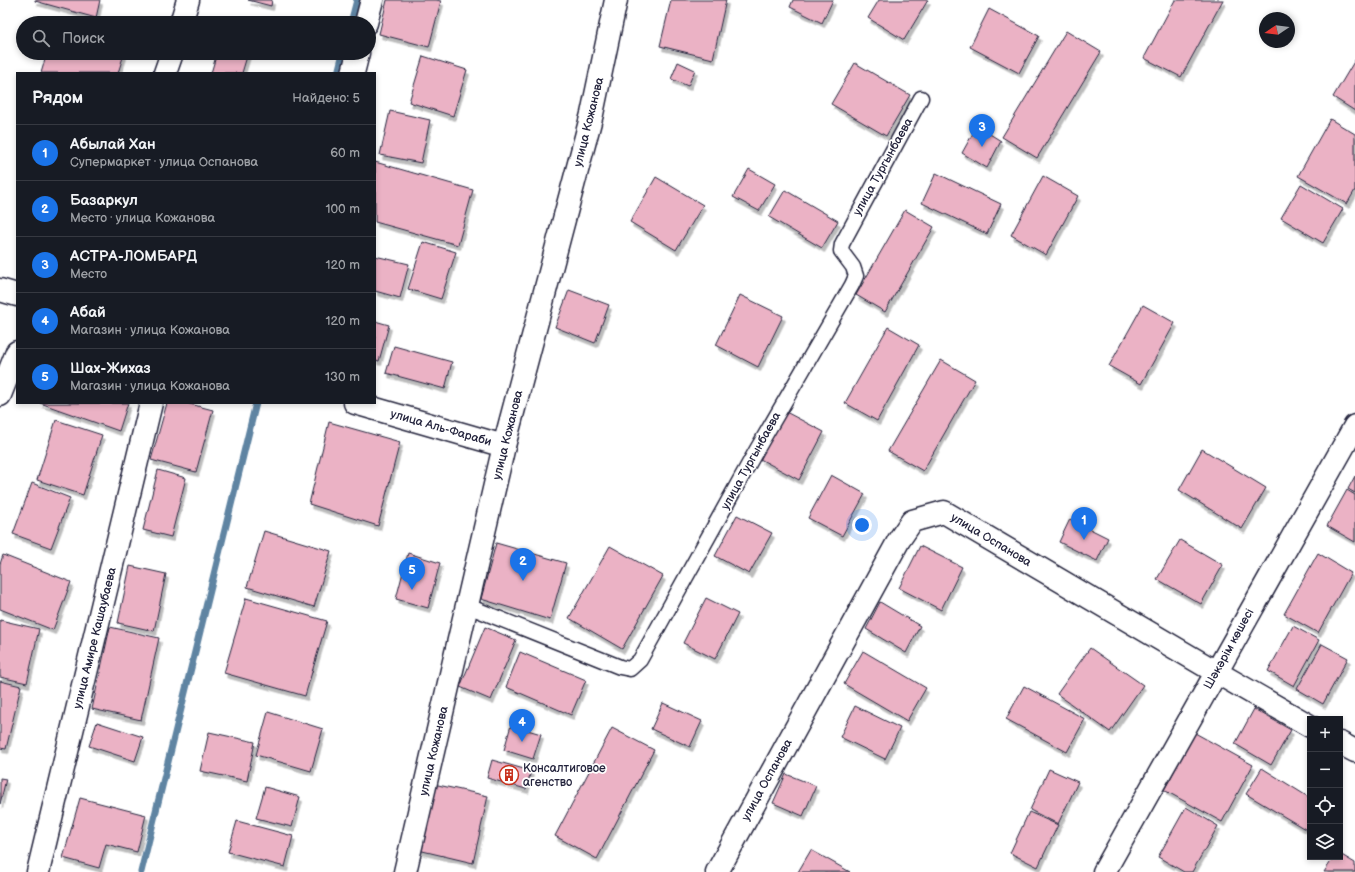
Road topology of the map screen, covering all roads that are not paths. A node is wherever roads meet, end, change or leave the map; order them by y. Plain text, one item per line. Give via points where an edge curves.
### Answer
1 (188, 0) edge
2 (372, 0) edge
3 (616, 0) edge
4 (183, 16) edge
5 (368, 16) edge
6 (170, 60) edge
7 (356, 60) edge
8 (166, 72) edge
9 (353, 72) edge
10 (921, 98) dead end
11 (0, 290) edge
12 (16, 295) edge
13 (16, 355) edge
14 (0, 395) edge
15 (151, 404) edge
16 (358, 404) edge
17 (1355, 426) edge
18 (504, 446) junction
19 (468, 606) junction
20 (1216, 672) junction
21 (1307, 724) edge
22 (1343, 745) edge
23 (1355, 751) edge
24 (38, 872) edge
25 (405, 872) edge
26 (717, 872) edge
27 (1104, 872) edge

1 - 4 street
2 - 5 street
3 - 18 street, улица Кожанова via 592,114
6 - 8 street
7 - 9 street
10 - 19 lane, улица Тургынбаева via 842,244 841,251 853,267 856,276 852,286 756,450 640,660 630,669 620,667
11 - 12 street
13 - 14 street
15 - 24 street, улица Амире Кашаубаева
16 - 18 street, улица Аль-Фараби
17 - 20 street, Шәкәрім көшесі
18 - 19 street, улица Кожанова
19 - 25 street, улица Кожанова
20 - 21 street, улица Оспанова
20 - 26 street, улица Оспанова via 944,512 912,521 899,540
20 - 27 street, Шәкәрім көшесі
22 - 23 street

